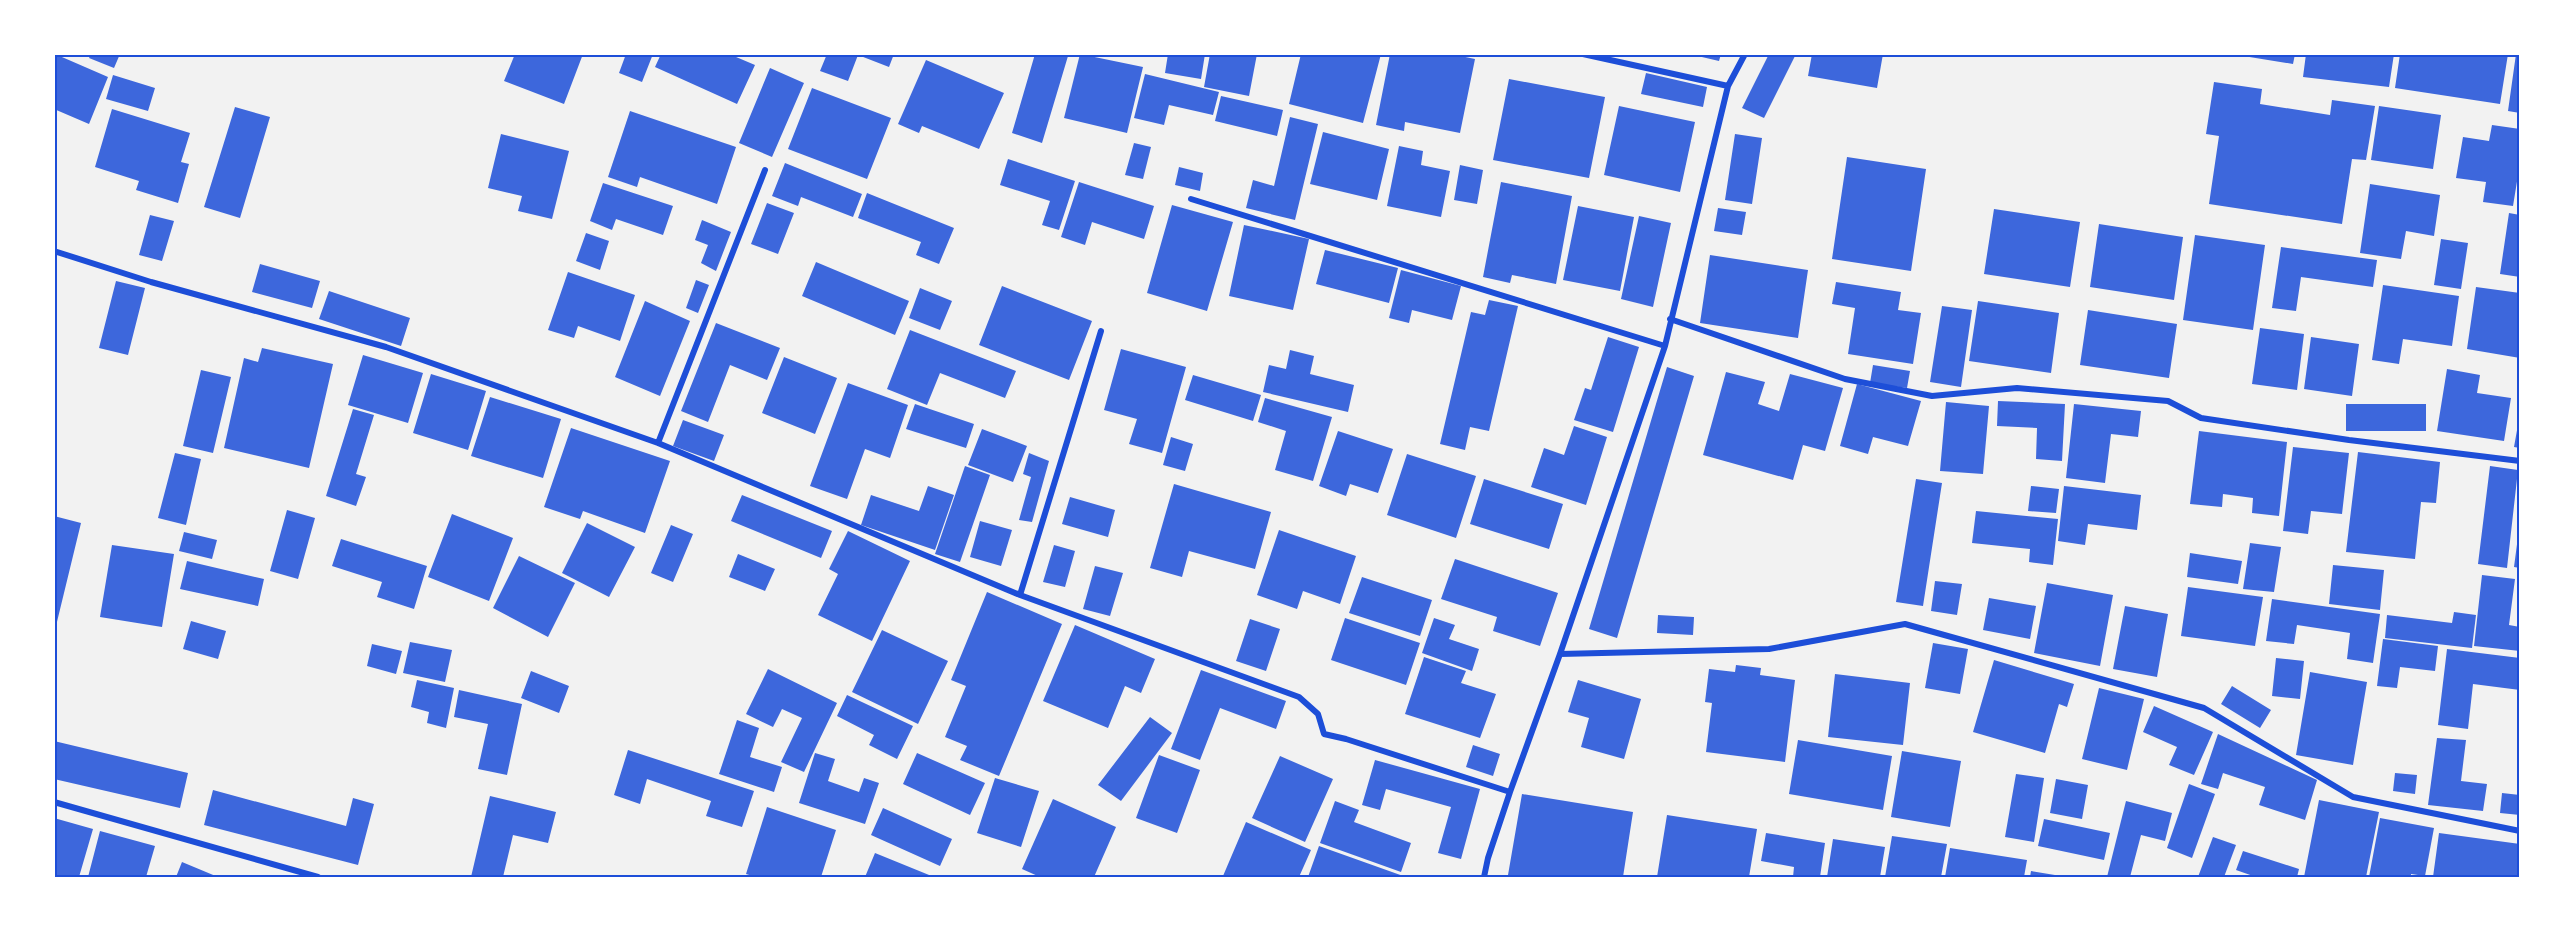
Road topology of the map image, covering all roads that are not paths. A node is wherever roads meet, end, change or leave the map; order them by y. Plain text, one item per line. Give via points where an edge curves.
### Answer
1 (1583, 54) edge
2 (1745, 54) edge
3 (1728, 86) junction
4 (765, 171) dead end
5 (1191, 199) dead end
6 (54, 251) edge
7 (1670, 319) junction
8 (1101, 331) dead end
9 (1665, 346) junction
10 (658, 443) junction
11 (2520, 460) edge
12 (1020, 595) junction
13 (1560, 654) junction
14 (1510, 792) junction
15 (54, 802) edge
16 (2520, 831) edge
17 (318, 877) edge
18 (1484, 877) edge

1 - 3 street
2 - 3 street
3 - 7 street
4 - 10 street
5 - 9 street
6 - 10 street via 386,347
7 - 9 street
7 - 11 street via 1845,379 1932,396 2017,388 2168,401 2202,418
8 - 12 street
9 - 13 street
10 - 12 street
12 - 14 street via 1299,697 1318,714 1324,734
13 - 14 street
13 - 16 street via 1769,649 1905,624 2204,708 2353,797
14 - 18 street
15 - 17 street

